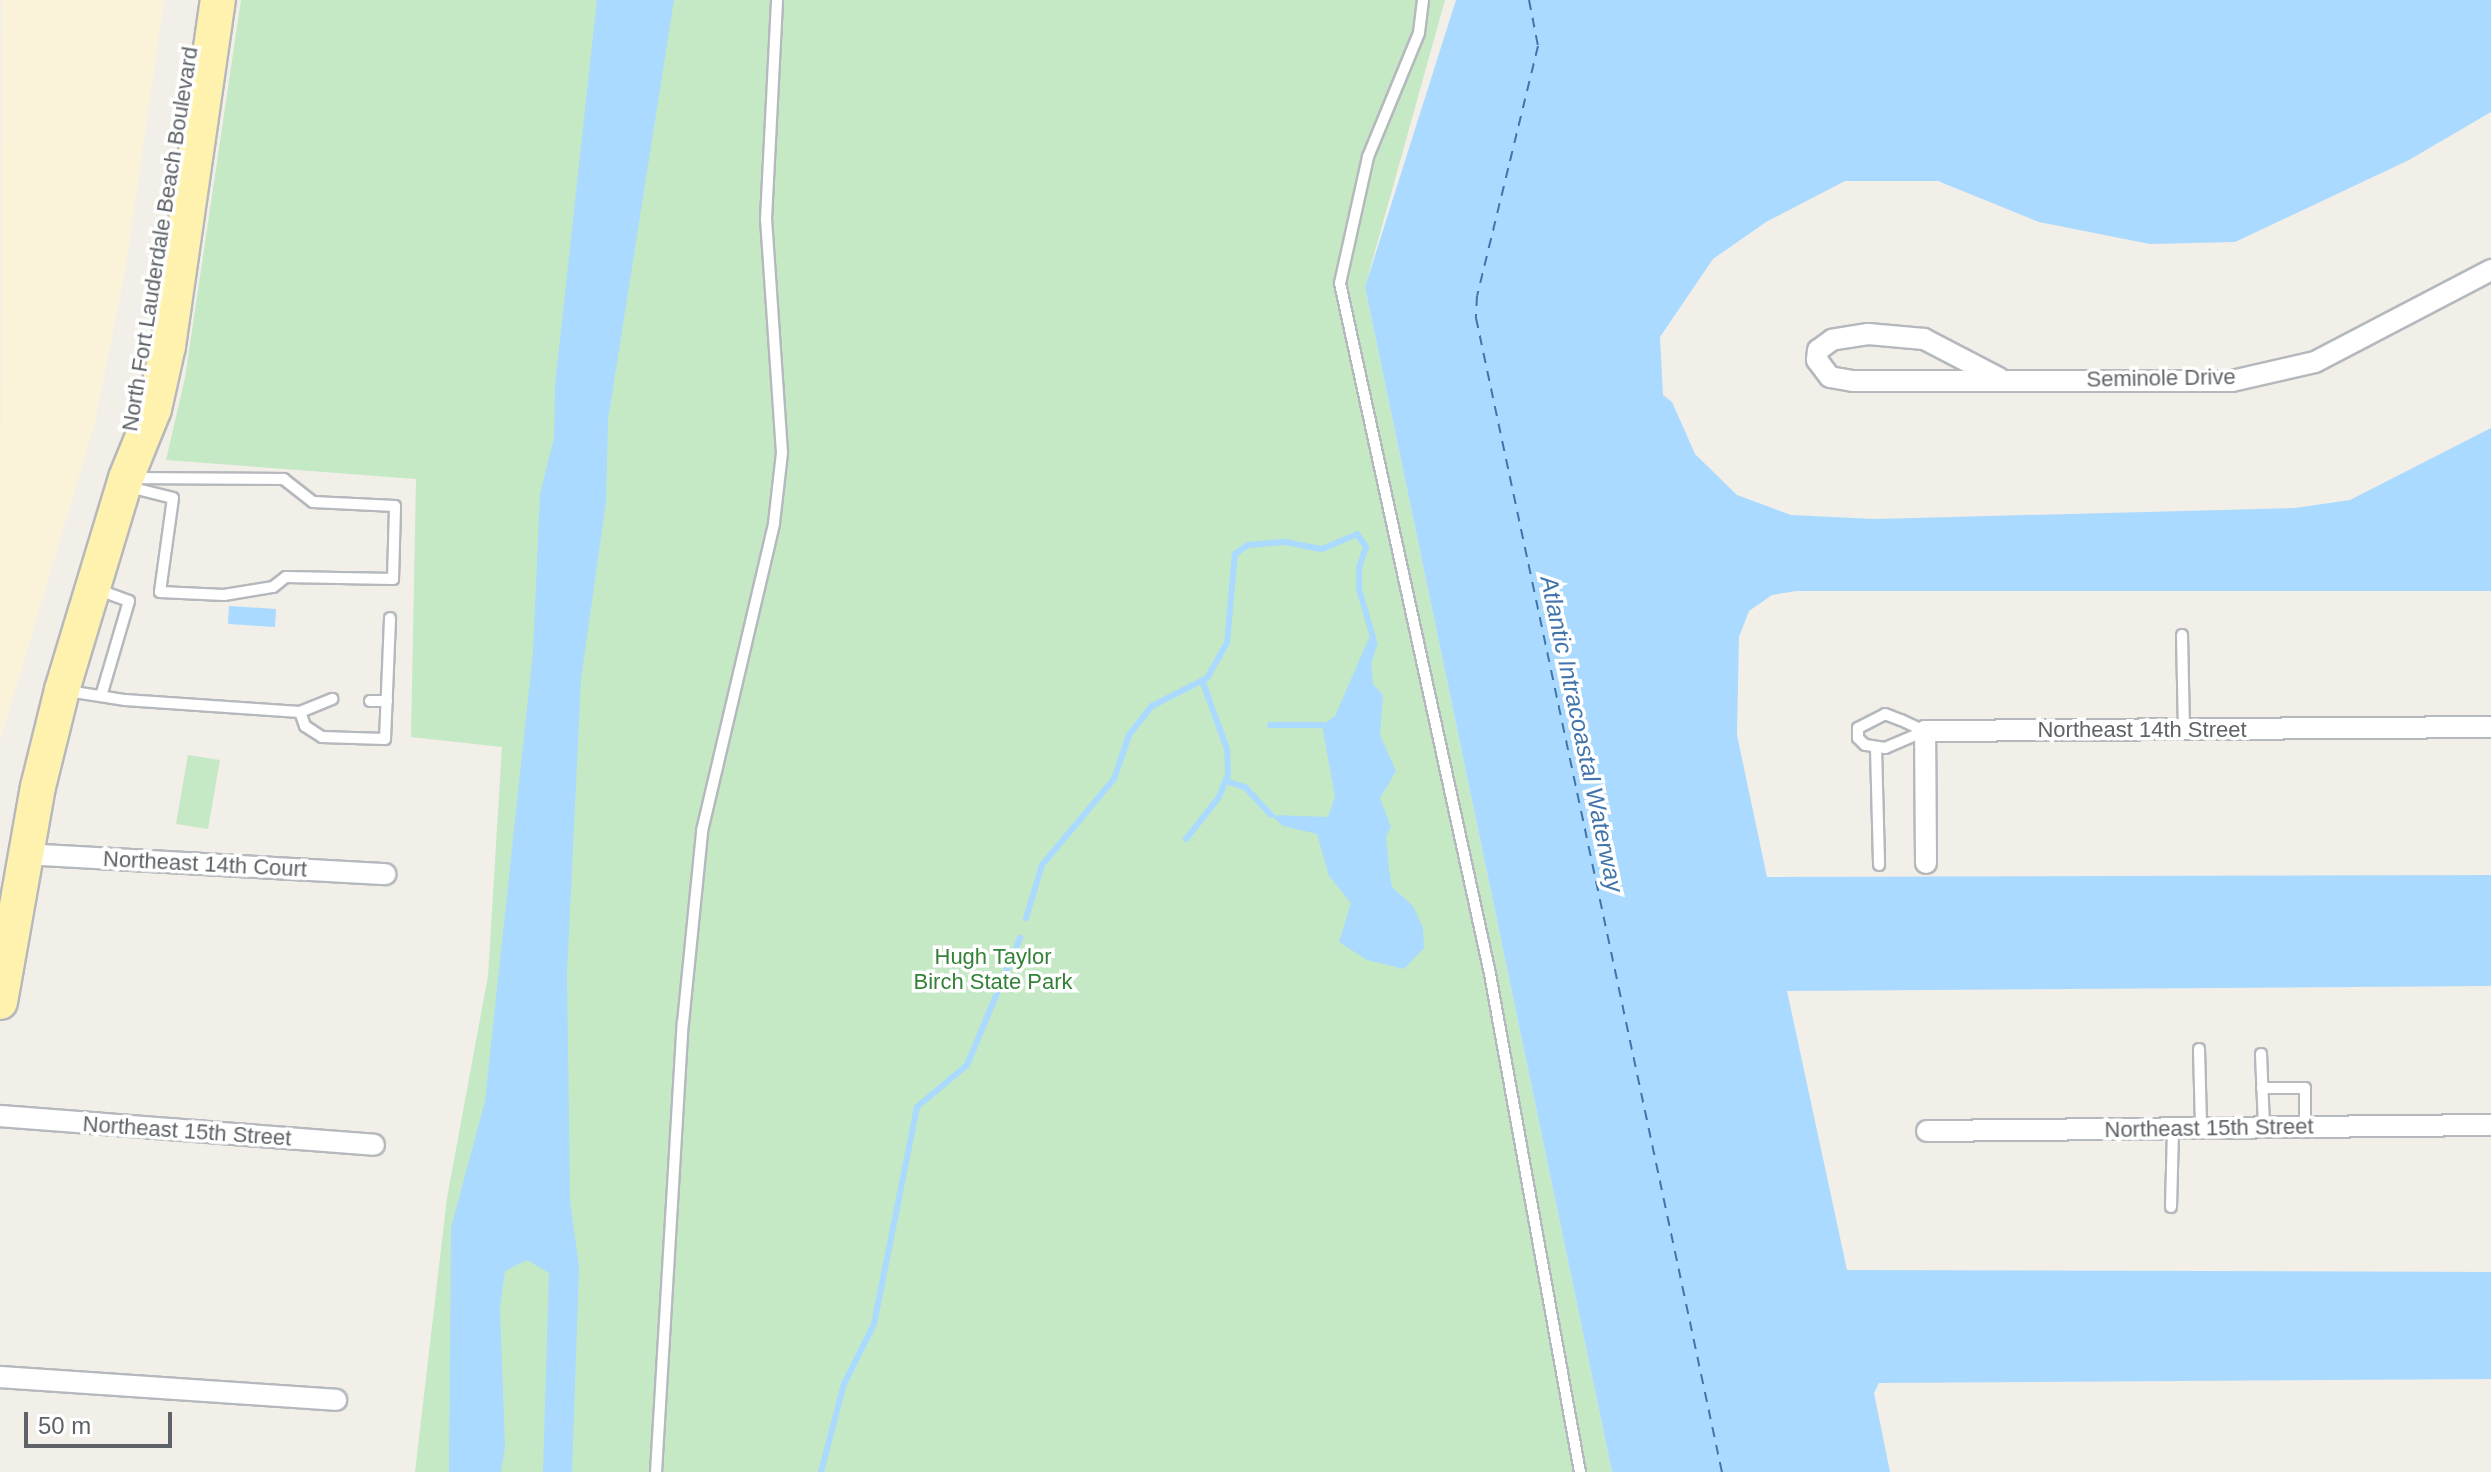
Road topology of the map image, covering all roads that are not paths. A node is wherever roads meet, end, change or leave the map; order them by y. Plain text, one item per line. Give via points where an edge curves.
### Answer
1 (197, 0) edge
2 (218, 0) edge
3 (777, 0) edge
4 (1423, 0) edge
5 (2491, 270) edge
6 (1999, 378) junction
7 (124, 482) junction
8 (93, 588) junction
9 (390, 618) dead end
10 (2182, 635) dead end
11 (62, 690) junction
12 (101, 696) junction
13 (332, 699) dead end
14 (370, 701) dead end
15 (387, 701) junction
16 (300, 712) junction
17 (2491, 727) edge
18 (2184, 729) junction
19 (1925, 731) junction
20 (1876, 748) junction
21 (25, 854) junction
22 (1926, 863) dead end
23 (1879, 865) dead end
24 (385, 874) dead end
25 (0, 1002) edge
26 (2199, 1049) dead end
27 (2261, 1054) dead end
28 (2262, 1088) junction
29 (0, 1116) edge
30 (2491, 1125) edge
31 (2264, 1127) junction
32 (2305, 1127) junction
33 (2173, 1128) junction
34 (2201, 1128) junction
35 (1927, 1131) dead end
36 (374, 1145) dead end
37 (2171, 1207) dead end
38 (0, 1377) edge
39 (336, 1400) dead end
40 (656, 1472) edge
41 (1580, 1472) edge

1 - 7 main road, North Fort Lauderdale Beach Boulevard
2 - 7 main road, North Fort Lauderdale Beach Boulevard via 168,346 154,409
3 - 40 lane via 766,219 782,453 774,523 702,831 683,1023
4 - 41 lane via 1419,33 1368,157 1340,283 1490,974
5 - 6 street, Seminole Drive via 2315,362 2232,381
6 - 6 street, Seminole Drive via 1924,339 1868,334 1832,340 1818,350 1817,360 1830,377 1853,381
7 - 7 lane via 173,498 160,592 224,595 273,587 286,577 393,579 395,506 313,502 284,479
7 - 8 main road, North Fort Lauderdale Beach Boulevard
8 - 11 main road, North Fort Lauderdale Beach Boulevard
8 - 12 lane via 129,601
9 - 15 lane
10 - 18 lane
11 - 12 lane
11 - 21 main road, North Fort Lauderdale Beach Boulevard
12 - 16 lane
13 - 16 lane
14 - 15 lane
15 - 16 lane via 385,739 322,737 305,726
17 - 18 street, Northeast 14th Street
18 - 19 street, Northeast 14th Street
19 - 20 lane
19 - 20 lane via 1885,714 1875,715 1858,728 1858,738
19 - 22 street
20 - 23 lane
21 - 24 street, Northeast 14th Court
21 - 25 main road, North Fort Lauderdale Beach Boulevard
26 - 34 lane
27 - 28 lane
28 - 31 lane
28 - 32 lane via 2305,1088
29 - 36 street, Northeast 15th Street
30 - 32 street, Northeast 15th Street
31 - 32 street, Northeast 15th Street
31 - 34 street, Northeast 15th Street
33 - 34 street, Northeast 15th Street
33 - 35 street, Northeast 15th Street
33 - 37 lane
38 - 39 street

